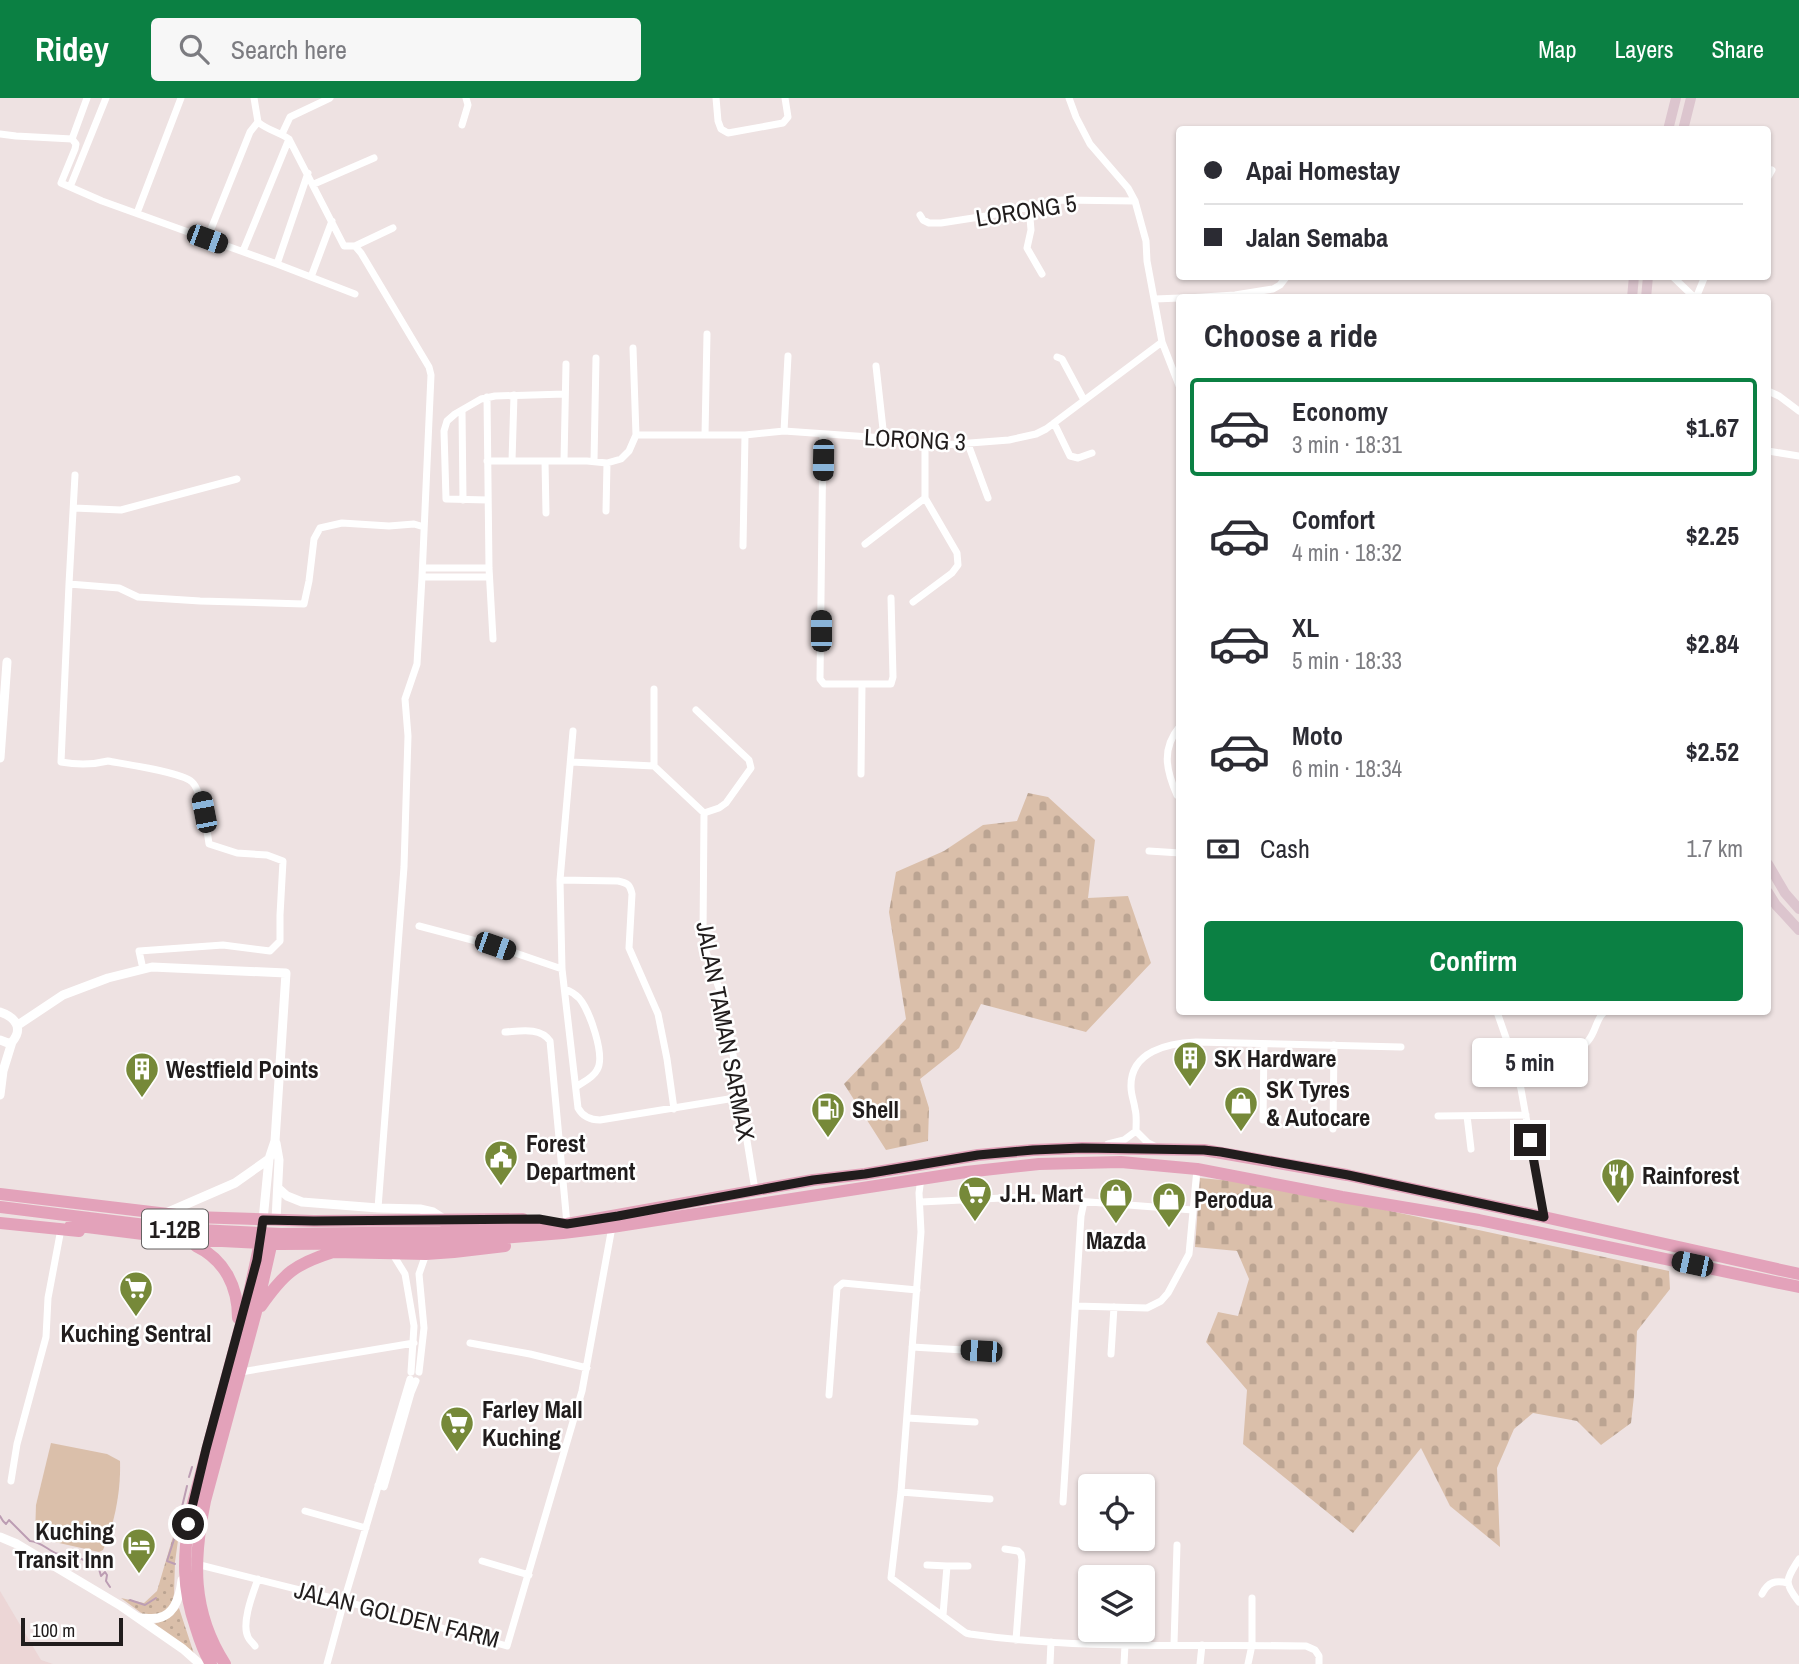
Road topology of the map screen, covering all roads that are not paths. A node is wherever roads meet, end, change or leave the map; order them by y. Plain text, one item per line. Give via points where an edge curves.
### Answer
1 (87, 98) edge
2 (106, 98) edge
3 (181, 98) edge
4 (254, 98) edge
5 (330, 98) edge
6 (466, 98) edge
7 (716, 98) edge
8 (785, 98) edge
9 (1069, 98) edge
10 (1676, 98) edge
11 (1691, 98) edge
12 (258, 122) junction
13 (462, 125) dead end
14 (1669, 126) edge
15 (1684, 126) edge
16 (0, 134) edge
17 (285, 136) junction
18 (72, 139) junction
19 (374, 158) dead end
20 (308, 173) junction
21 (314, 184) junction
22 (71, 187) junction
23 (1135, 201) junction
24 (1029, 206) junction
25 (137, 213) junction
26 (920, 215) dead end
27 (332, 221) junction
28 (393, 228) dead end
29 (207, 239) junction
30 (355, 246) junction
31 (243, 251) junction
32 (277, 264) junction
33 (1042, 274) dead end
34 (311, 277) junction
35 (1284, 280) edge
36 (1676, 280) edge
37 (355, 294) dead end
38 (1241, 294) edge
39 (1692, 294) edge
40 (1176, 298) edge
41 (1155, 299) junction
42 (707, 334) dead end
43 (1163, 342) junction
44 (633, 348) dead end
45 (788, 356) dead end
46 (1057, 357) dead end
47 (596, 358) dead end
48 (566, 364) dead end
49 (876, 366) dead end
50 (1176, 377) edge
51 (1771, 392) edge
52 (565, 394) junction
53 (514, 395) junction
54 (487, 397) junction
55 (1084, 400) junction
56 (462, 410) junction
57 (1799, 411) edge
58 (1054, 423) junction
59 (784, 431) junction
60 (823, 434) junction
61 (636, 435) junction
62 (705, 435) junction
63 (745, 435) junction
64 (884, 438) junction
65 (925, 444) junction
66 (968, 444) junction
67 (1771, 451) edge
68 (1092, 453) dead end
69 (1799, 456) edge
70 (487, 461) junction
71 (512, 461) junction
72 (545, 461) junction
73 (564, 461) junction
74 (594, 461) junction
75 (607, 463) junction
76 (75, 475) dead end
77 (237, 479) dead end
78 (925, 498) junction
79 (988, 498) dead end
80 (463, 500) junction
81 (488, 500) junction
82 (74, 508) junction
83 (606, 512) dead end
84 (546, 513) dead end
85 (424, 527) junction
86 (865, 544) dead end
87 (743, 546) dead end
88 (423, 568) junction
89 (489, 572) junction
90 (422, 577) junction
91 (69, 584) junction
92 (891, 597) dead end
93 (913, 602) dead end
94 (493, 639) dead end
95 (7, 662) dead end
96 (862, 685) junction
97 (654, 690) dead end
98 (696, 709) dead end
99 (1176, 730) edge
100 (573, 731) dead end
101 (0, 758) edge
102 (571, 762) junction
103 (654, 766) junction
104 (861, 774) dead end
105 (1176, 792) edge
106 (704, 813) junction
107 (1149, 851) dead end
108 (1176, 853) edge
109 (1771, 868) edge
110 (560, 880) junction
111 (1771, 897) edge
112 (1799, 909) edge
113 (419, 926) dead end
114 (1799, 930) edge
115 (143, 969) junction
116 (562, 969) junction
117 (565, 989) junction
118 (0, 1012) edge
119 (1498, 1015) edge
120 (1600, 1015) edge
121 (18, 1025) junction
122 (505, 1032) dead end
123 (0, 1040) edge
124 (12, 1042) junction
125 (1264, 1044) junction
126 (1334, 1045) junction
127 (1401, 1047) dead end
128 (1511, 1052) junction
129 (0, 1058) edge
130 (3, 1071) junction
131 (576, 1087) junction
132 (0, 1095) edge
133 (741, 1097) junction
134 (674, 1109) junction
135 (1526, 1115) junction
136 (1438, 1116) dead end
137 (1467, 1116) junction
138 (1263, 1120) dead end
139 (1334, 1129) dead end
140 (1136, 1131) junction
141 (275, 1141) junction
142 (1082, 1148) junction
143 (1471, 1149) dead end
144 (1172, 1150) junction
145 (269, 1159) junction
146 (1197, 1169) junction
147 (1348, 1175) junction
148 (921, 1178) junction
149 (905, 1181) junction
150 (278, 1188) junction
151 (755, 1190) junction
152 (919, 1193) junction
153 (0, 1194) edge
154 (1342, 1197) junction
155 (921, 1202) junction
156 (1084, 1202) junction
157 (0, 1207) edge
158 (379, 1208) junction
159 (1193, 1210) junction
160 (164, 1214) junction
161 (0, 1215) edge
162 (1544, 1217) junction
163 (249, 1219) junction
164 (270, 1220) junction
165 (445, 1220) junction
166 (314, 1221) junction
167 (0, 1223) edge
168 (612, 1227) junction
169 (565, 1229) junction
170 (61, 1230) junction
171 (196, 1246) junction
172 (245, 1249) junction
173 (270, 1250) junction
174 (311, 1251) junction
175 (334, 1251) junction
176 (391, 1253) junction
177 (426, 1254) junction
178 (1799, 1275) edge
179 (419, 1280) junction
180 (406, 1282) junction
181 (1799, 1287) edge
182 (917, 1290) junction
183 (1076, 1306) junction
184 (1114, 1307) junction
185 (256, 1312) junction
186 (237, 1335) junction
187 (414, 1343) junction
188 (470, 1343) dead end
189 (912, 1347) junction
190 (981, 1351) dead end
191 (1111, 1354) dead end
192 (587, 1368) junction
193 (241, 1372) junction
194 (414, 1376) junction
195 (829, 1395) dead end
196 (229, 1415) junction
197 (907, 1418) junction
198 (975, 1422) dead end
199 (206, 1449) junction
200 (11, 1481) dead end
201 (901, 1492) junction
202 (990, 1499) dead end
203 (1063, 1502) dead end
204 (304, 1511) dead end
205 (366, 1528) junction
206 (0, 1537) edge
207 (1177, 1545) dead end
208 (185, 1546) junction
209 (1005, 1549) dead end
210 (1799, 1559) edge
211 (482, 1561) dead end
212 (196, 1564) junction
213 (927, 1565) dead end
214 (947, 1566) junction
215 (968, 1566) dead end
216 (528, 1575) junction
217 (258, 1579) junction
218 (1788, 1583) junction
219 (1762, 1594) dead end
220 (1252, 1598) dead end
221 (344, 1601) junction
222 (1799, 1602) edge
223 (943, 1615) junction
224 (138, 1618) junction
225 (1016, 1640) junction
226 (1051, 1642) junction
227 (1091, 1644) joint
228 (1125, 1644) junction
229 (1174, 1644) junction
230 (1202, 1645) junction
231 (1252, 1645) junction
232 (255, 1646) dead end
233 (200, 1664) edge
234 (211, 1664) edge
235 (225, 1664) edge
236 (327, 1664) edge
237 (1050, 1664) edge
238 (1124, 1664) edge
239 (1200, 1664) edge
240 (1248, 1664) edge
241 (1319, 1664) edge

1 - 18 street
2 - 22 street
3 - 25 street
4 - 12 street
5 - 17 street via 289,117
6 - 13 street
7 - 8 street via 718,121 728,133 783,123 788,117
9 - 23 street via 1090,144
10 - 14 main road
11 - 15 main road
12 - 17 street
12 - 29 street
16 - 18 street
17 - 20 street
17 - 31 street
18 - 22 street via 75,149 61,183
19 - 21 street
20 - 21 street
20 - 32 street
21 - 27 street
22 - 25 street
23 - 24 street, LORONG 5 via 1062,200
23 - 41 street
24 - 26 street, LORONG 5 via 941,223 929,223
24 - 33 street via 1027,248
25 - 29 street
27 - 30 street via 344,246
27 - 34 street
28 - 30 street
29 - 31 street
30 - 85 street via 431,375
31 - 32 street
32 - 34 street
34 - 37 street
35 - 38 street via 1273,289
36 - 39 street
40 - 41 street
41 - 43 street
42 - 62 street
43 - 50 street
43 - 55 street, LORONG 3
44 - 61 street
45 - 59 street
46 - 55 street
47 - 74 street
48 - 52 street
49 - 64 street
51 - 57 street
52 - 53 street
52 - 73 street
53 - 54 street
53 - 71 street
54 - 56 street
54 - 70 street
55 - 58 street, LORONG 3
56 - 80 street
56 - 80 street via 447,421 444,431 445,498
58 - 66 street, LORONG 3 via 1036,434
58 - 68 street via 1070,456
59 - 60 street, LORONG 3
59 - 63 street, LORONG 3
60 - 64 street, LORONG 3
60 - 96 street via 820,679 830,685
61 - 62 street, LORONG 3
61 - 75 street via 621,459
62 - 63 street, LORONG 3
63 - 87 street
64 - 65 street, LORONG 3
65 - 66 street, LORONG 3
65 - 78 street
66 - 79 street
67 - 69 street
70 - 71 street
70 - 81 street
71 - 72 street
72 - 73 street
72 - 84 street
73 - 74 street
74 - 75 street
75 - 83 street
76 - 82 street
77 - 82 street via 121,510
78 - 86 street
78 - 93 street via 957,554 958,565
80 - 81 street
81 - 89 street
82 - 91 street
85 - 88 street
85 - 91 street via 342,523 320,528 314,539 304,604 138,597 120,588
88 - 89 street
88 - 90 street
89 - 90 street
89 - 94 street
90 - 158 street via 417,664 405,699 404,867
91 - 115 street via 61,762 108,761 178,775 193,782 201,798 209,844 283,861 280,941 270,951 223,945 139,951
92 - 96 street via 892,683
95 - 101 street
96 - 104 street
97 - 103 street
98 - 106 street via 749,760 751,768 726,803
99 - 105 street via 1166,760
100 - 102 street
102 - 103 street
102 - 110 street
103 - 106 street
106 - 133 street, JALAN TAMAN SARMAX via 703,935 725,1005
107 - 108 street
109 - 112 main road
110 - 116 street
110 - 134 street via 618,881 631,887 629,948 658,1014
111 - 114 main road
113 - 116 street
115 - 121 street via 63,995
115 - 141 street via 286,973
116 - 117 street
117 - 131 street
117 - 131 street via 580,999 595,1031 600,1057 597,1072
118 - 121 street
119 - 128 street
120 - 128 street via 1588,1041 1578,1047
121 - 124 street
122 - 169 street via 540,1032 550,1041
123 - 124 street
124 - 130 street
125 - 126 street
125 - 138 street
125 - 140 street via 1177,1043 1145,1057 1131,1082
126 - 127 street
126 - 139 street
128 - 135 street
129 - 130 street
130 - 132 street
131 - 134 street via 581,1114 593,1120
133 - 134 street
133 - 151 street, JALAN TAMAN SARMAX
135 - 137 street
135 - 162 street
136 - 137 street
137 - 143 street
140 - 142 street via 1124,1140
140 - 144 street via 1148,1143
141 - 145 street
141 - 150 street
142 - 144 highway
142 - 151 highway via 978,1155
144 - 147 highway via 1221,1152
145 - 160 street via 235,1183
145 - 164 street
146 - 148 highway via 1121,1162 1039,1164
146 - 154 highway
146 - 159 street
147 - 154 highway via 1295,1173 1300,1186
147 - 162 highway
148 - 149 highway
148 - 152 street
149 - 152 street
149 - 168 highway
150 - 158 street via 302,1202
150 - 164 street
151 - 169 highway
152 - 155 street
153 - 160 highway
154 - 181 highway via 1479,1220
155 - 156 street via 1025,1197
155 - 182 street
156 - 159 street
156 - 183 street
157 - 173 highway, 1-12B via 177,1229
158 - 165 street via 427,1210
159 - 184 street via 1189,1254 1168,1293 1147,1308
160 - 163 highway
161 - 173 highway
162 - 178 highway
163 - 164 highway
163 - 172 highway via 254,1234
164 - 166 highway
164 - 173 highway
165 - 166 highway
165 - 169 highway via 539,1219
166 - 174 highway via 302,1238
167 - 170 highway
168 - 169 highway
168 - 192 street, JALAN GOLDEN FARM
169 - 173 highway via 440,1232
169 - 177 highway via 521,1245
170 - 171 highway
170 - 200 street via 46,1337
171 - 172 highway
171 - 186 highway via 215,1257 229,1278 238,1301
172 - 173 highway
173 - 174 highway
173 - 185 highway
173 - 186 highway
174 - 175 highway
175 - 176 highway
175 - 185 highway via 288,1271
176 - 177 highway
176 - 180 street
177 - 179 street
179 - 180 street via 411,1277
179 - 194 street via 424,1328
180 - 187 street
182 - 189 street
182 - 195 street via 843,1283 837,1288
183 - 184 street
183 - 203 street
184 - 191 street
185 - 193 highway
186 - 199 highway
187 - 193 street
187 - 194 street
188 - 192 street
189 - 190 street
189 - 197 street
192 - 216 street, JALAN GOLDEN FARM
193 - 196 highway
194 - 205 street
196 - 199 highway via 215,1445
196 - 212 highway via 203,1510
197 - 198 street
197 - 201 street
199 - 208 highway
201 - 202 street
201 - 223 street via 891,1578
204 - 205 street
205 - 221 street
206 - 224 street
207 - 229 street
208 - 224 street via 177,1603 160,1618
208 - 234 highway via 188,1605
209 - 225 street via 1021,1554
210 - 218 street
211 - 216 street
212 - 217 street, JALAN GOLDEN FARM
212 - 235 highway via 203,1613
213 - 214 street
214 - 215 street
214 - 223 street
216 - 221 street, JALAN GOLDEN FARM via 507,1646
217 - 221 street, JALAN GOLDEN FARM
217 - 232 street via 245,1627
218 - 219 street via 1775,1581
218 - 222 street
220 - 231 street
221 - 236 street
223 - 225 street via 966,1633
224 - 233 street
225 - 226 street
226 - 227 street
226 - 237 street
227 - 228 street
228 - 229 street
228 - 238 street
229 - 230 street
230 - 231 street
230 - 239 street
231 - 240 street
231 - 241 street via 1306,1646 1315,1650

